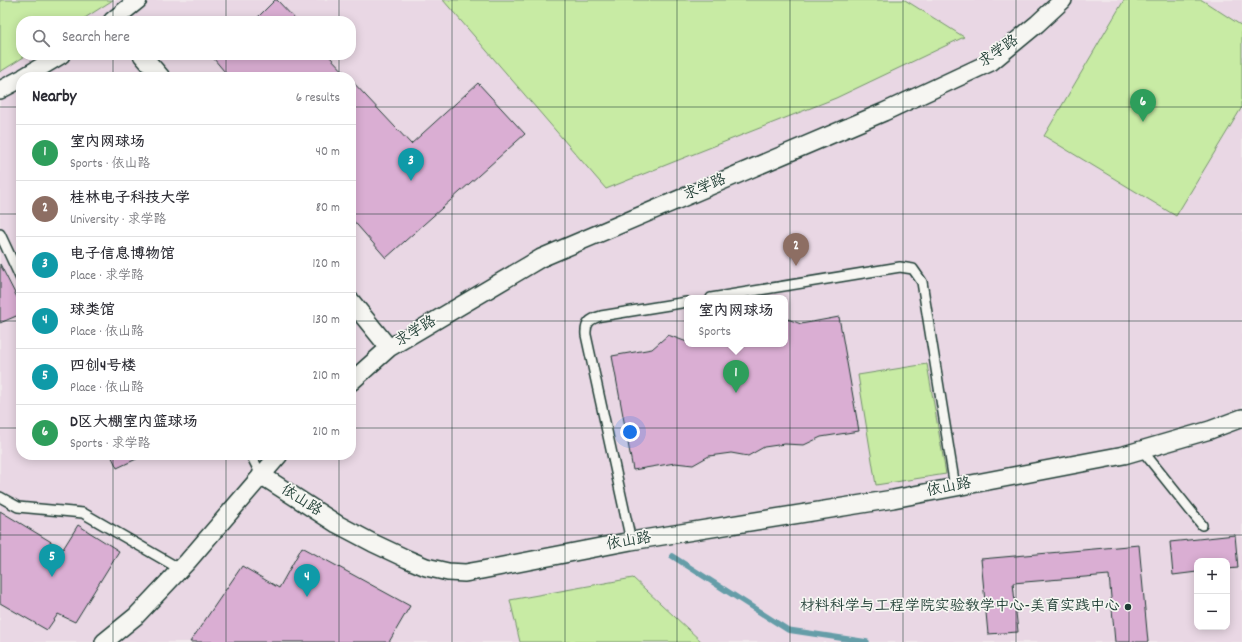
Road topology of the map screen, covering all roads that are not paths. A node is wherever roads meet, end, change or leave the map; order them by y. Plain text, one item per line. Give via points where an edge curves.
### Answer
1 (138, 0) edge
2 (1063, 0) edge
3 (118, 16) edge
4 (53, 60) edge
5 (146, 60) edge
6 (32, 72) edge
7 (157, 72) edge
8 (16, 82) edge
9 (0, 90) edge
10 (0, 234) edge
11 (16, 268) edge
12 (729, 295) edge
13 (684, 302) edge
14 (356, 307) edge
15 (388, 348) junction
16 (356, 377) edge
17 (1242, 418) edge
18 (1142, 450) junction
19 (254, 460) edge
20 (274, 460) edge
21 (261, 475) junction
22 (955, 487) junction
23 (0, 497) edge
24 (1202, 525) dead end
25 (630, 541) junction
26 (180, 569) junction
27 (104, 642) edge

1 - 3 street
2 - 15 street, 求学路 via 991,62 884,112 541,258
4 - 6 street
5 - 7 street
8 - 9 street
10 - 11 lane
12 - 22 lane via 900,267 913,269 922,282
13 - 25 lane via 600,316 586,326
14 - 15 street
15 - 16 street, 求学路
17 - 18 street, 依山路
18 - 22 street, 依山路
18 - 24 lane
19 - 21 lane
20 - 21 street
21 - 25 street, 依山路 via 337,524 373,543 426,567 448,572 482,570
21 - 26 street
22 - 25 street, 依山路
23 - 26 lane via 18,507 83,514
26 - 27 street via 136,616

